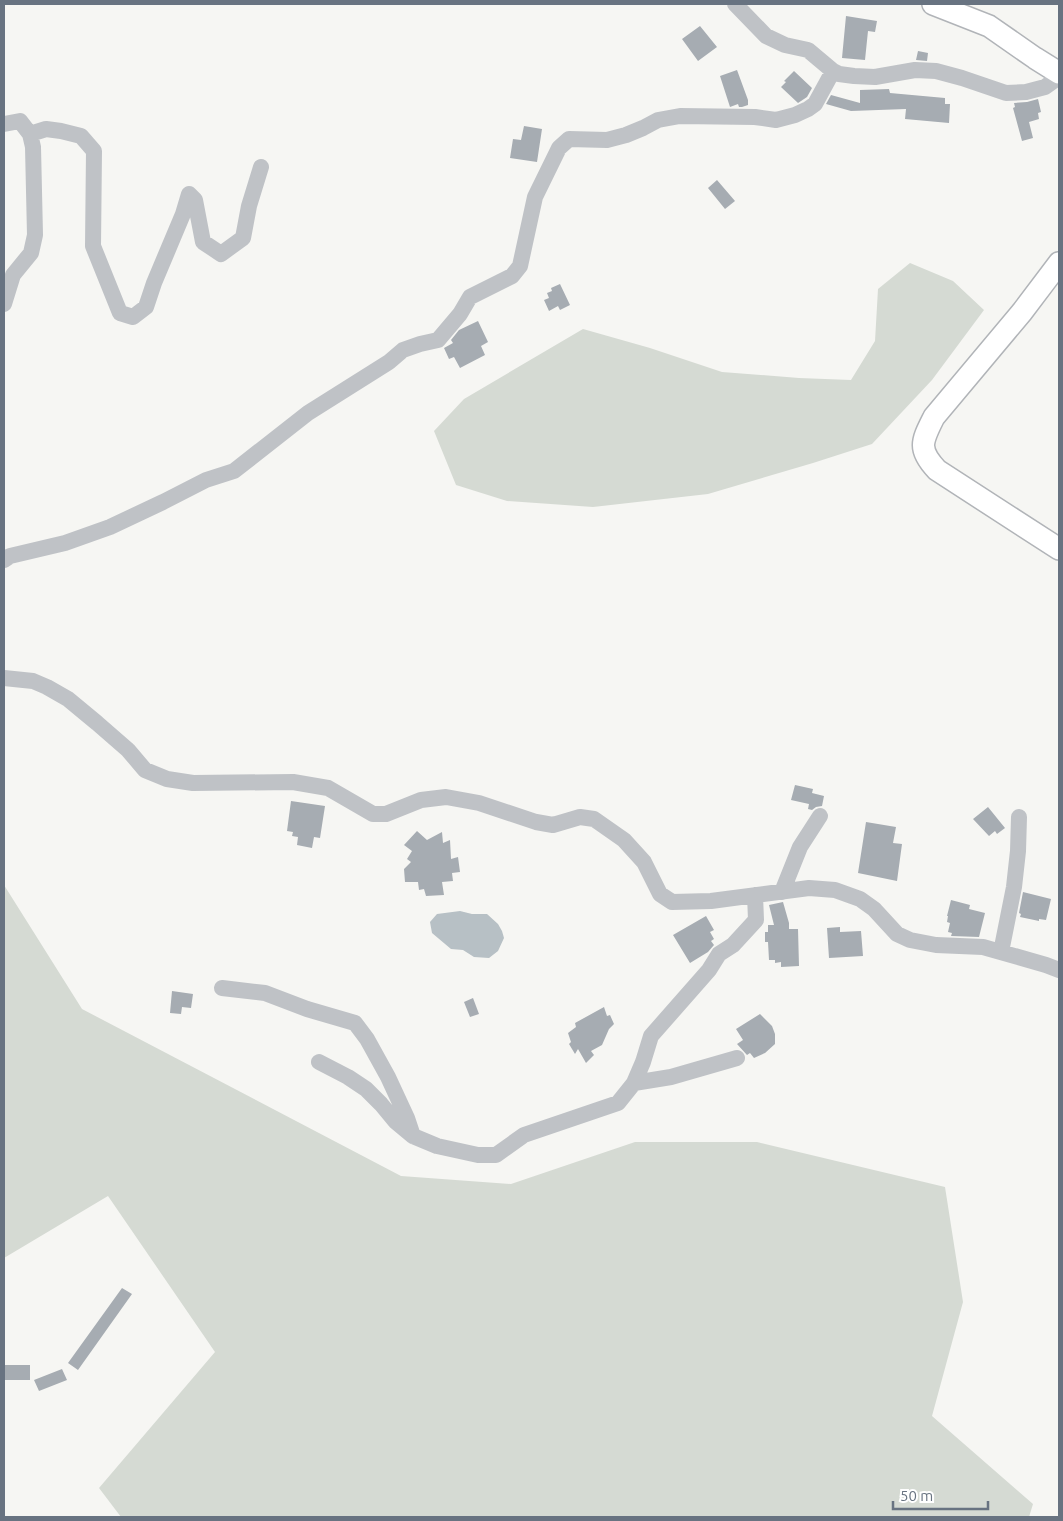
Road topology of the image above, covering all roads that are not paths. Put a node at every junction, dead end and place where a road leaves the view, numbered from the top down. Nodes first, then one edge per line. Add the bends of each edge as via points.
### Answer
1 (735, 4) edge
2 (948, 6) edge
3 (833, 71) junction
4 (1059, 75) edge
5 (4, 124) edge
6 (30, 134) junction
7 (261, 167) dead end
8 (1059, 263) edge
9 (4, 304) edge
10 (1059, 549) edge
11 (4, 560) edge
12 (4, 678) edge
13 (820, 816) dead end
14 (1019, 817) dead end
15 (782, 892) junction
16 (755, 895) junction
17 (1001, 952) junction
18 (1059, 970) edge
19 (222, 988) dead end
20 (737, 1058) dead end
21 (319, 1062) dead end
22 (634, 1083) junction
23 (413, 1136) junction

1 - 3 street via 766,36 785,45 808,50
2 - 4 main road via 990,26
3 - 4 street via 876,77 915,70 936,71 1006,93 1045,87
3 - 11 street via 814,104 795,115 776,120 680,116 658,120 607,140 569,139 559,148 535,197 520,266 512,276 470,297 438,340 404,350 308,413 234,471 206,480 110,527
5 - 6 street via 20,121
6 - 7 street via 46,129 81,136 94,151 92,246 120,313 133,317 146,307 189,194 196,200 203,242 221,254 243,238
6 - 9 street via 35,235 31,253 14,275
8 - 10 main road via 934,418 924,436 923,449 937,470
12 - 16 street via 33,681 68,699 128,750 145,770 167,779 193,783 293,782 328,788 373,814 386,814 421,800 446,797 479,803 553,825 580,816 594,819 624,840 644,862 660,894 672,902
13 - 15 street via 800,847
14 - 17 street via 1014,887
15 - 16 street
15 - 17 street via 809,888 835,890 874,908 897,934 910,940
16 - 22 street via 756,920 733,945 718,954 709,970 650,1036
17 - 18 street
19 - 23 street via 265,993 354,1023 388,1077
20 - 22 street via 671,1077
21 - 23 street via 366,1089
22 - 23 street via 618,1104 524,1135 496,1155 478,1155 437,1146

